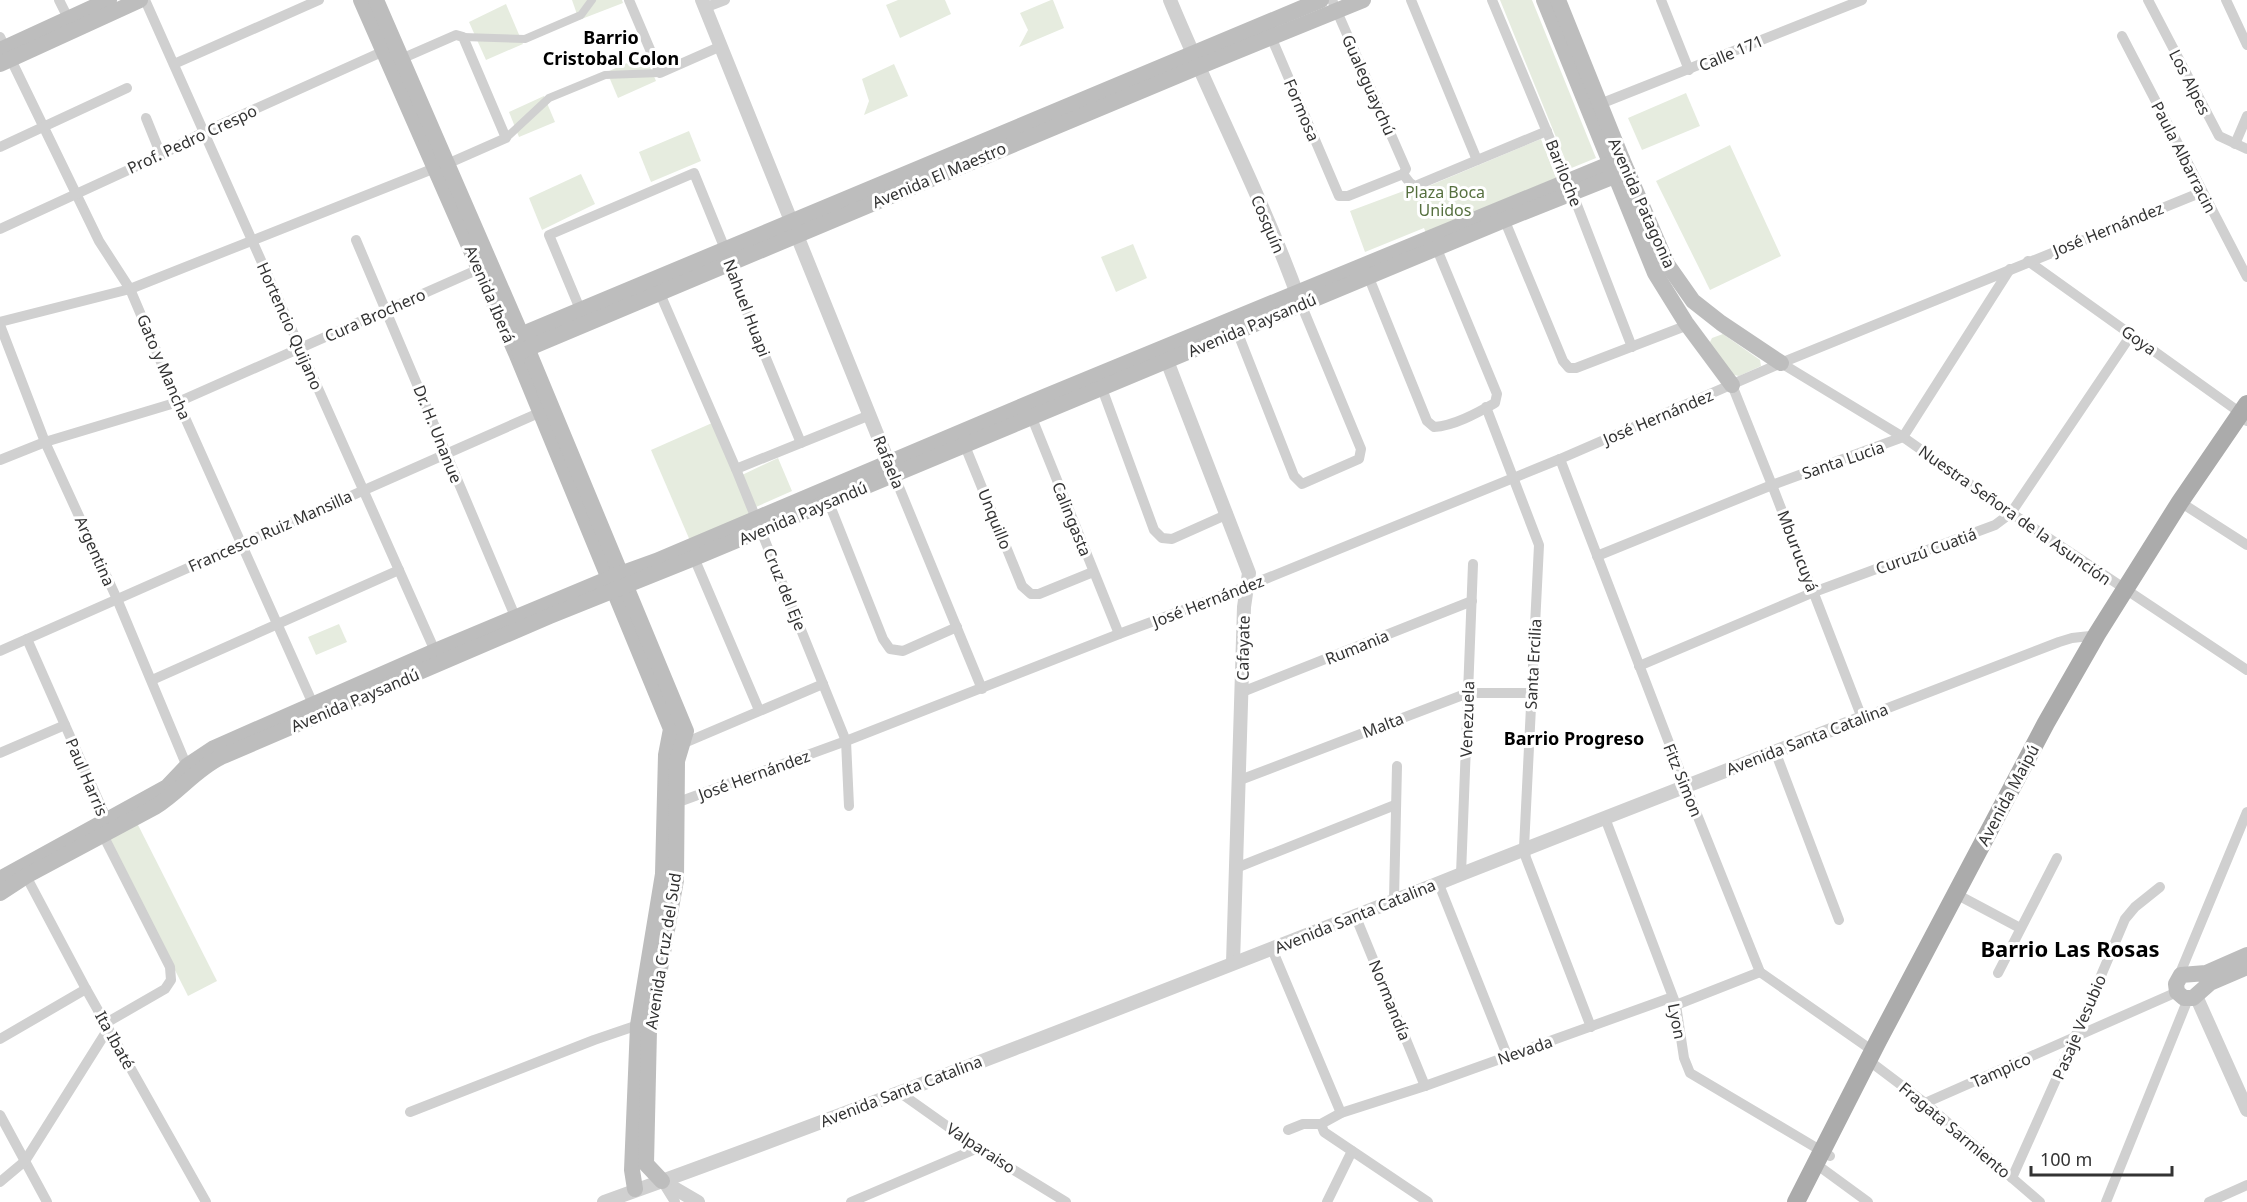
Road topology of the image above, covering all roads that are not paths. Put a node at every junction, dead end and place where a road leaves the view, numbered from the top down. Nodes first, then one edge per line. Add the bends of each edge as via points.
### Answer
1 (59, 0) edge
2 (109, 0) edge
3 (140, 0) edge
4 (145, 0) edge
5 (319, 0) edge
6 (361, 0) edge
7 (376, 0) edge
8 (592, 0) edge
9 (629, 0) edge
10 (724, 0) edge
11 (1170, 0) edge
12 (1321, 0) edge
13 (1363, 0) edge
14 (1411, 0) edge
15 (1492, 0) edge
16 (1544, 0) edge
17 (1558, 0) edge
18 (1661, 0) edge
19 (2148, 0) edge
20 (2226, 0) edge
21 (1856, 1) edge
22 (703, 4) edge
23 (1334, 5) edge
24 (68, 18) junction
25 (1268, 30) junction
26 (2122, 36) dead end
27 (463, 37) junction
28 (2247, 45) edge
29 (719, 46) junction
30 (3, 51) edge
31 (384, 51) junction
32 (401, 59) junction
33 (1195, 60) junction
34 (174, 64) junction
35 (1689, 70) junction
36 (660, 73) junction
37 (127, 88) dead end
38 (1600, 104) junction
39 (2247, 116) edge
40 (146, 118) dead end
41 (45, 127) junction
42 (1547, 131) junction
43 (204, 132) junction
44 (506, 138) junction
45 (2235, 144) junction
46 (0, 147) edge
47 (2247, 149) edge
48 (161, 155) junction
49 (1477, 160) junction
50 (441, 166) junction
51 (1618, 167) junction
52 (1404, 172) junction
53 (1570, 187) junction
54 (2202, 192) junction
55 (75, 194) junction
56 (1502, 214) junction
57 (795, 228) junction
58 (0, 229) edge
59 (356, 240) dead end
60 (252, 241) junction
61 (1434, 242) junction
62 (726, 256) junction
63 (2028, 261) junction
64 (2010, 268) junction
65 (479, 269) junction
66 (1366, 270) junction
67 (2247, 277) edge
68 (657, 286) junction
69 (130, 289) junction
70 (1299, 299) junction
71 (387, 309) junction
72 (580, 309) junction
73 (0, 323) edge
74 (1720, 323) junction
75 (1688, 325) junction
76 (1235, 326) junction
77 (2131, 335) junction
78 (1700, 341) junction
79 (519, 344) junction
80 (1632, 347) junction
81 (300, 348) junction
82 (1164, 355) junction
83 (1781, 363) junction
84 (1099, 381) junction
85 (1732, 385) junction
86 (178, 402) junction
87 (1490, 405) junction
88 (1029, 411) junction
89 (541, 412) junction
90 (870, 415) junction
91 (2246, 416) edge
92 (1903, 437) junction
93 (963, 439) junction
94 (45, 442) junction
95 (801, 443) junction
96 (446, 454) junction
97 (1560, 459) junction
98 (0, 460) edge
99 (736, 469) junction
100 (891, 469) junction
101 (1513, 478) junction
102 (1773, 484) junction
103 (364, 490) junction
104 (826, 496) junction
105 (2185, 505) junction
106 (2010, 513) junction
107 (1228, 514) junction
108 (759, 524) junction
109 (243, 544) junction
110 (2247, 545) edge
111 (692, 553) junction
112 (1597, 556) junction
113 (1473, 564) dead end
114 (399, 570) junction
115 (1093, 572) junction
116 (617, 581) junction
117 (1248, 586) junction
118 (1814, 592) junction
119 (2129, 592) junction
120 (117, 599) junction
121 (1472, 601) junction
122 (518, 623) junction
123 (277, 625) junction
124 (957, 627) junction
125 (1119, 634) junction
126 (2101, 636) junction
127 (27, 639) junction
128 (0, 651) edge
129 (435, 651) junction
130 (1639, 666) junction
131 (2247, 669) edge
132 (152, 680) junction
133 (823, 684) junction
134 (982, 689) junction
135 (1242, 692) junction
136 (1468, 693) junction
137 (1531, 693) junction
138 (313, 704) junction
139 (759, 710) junction
140 (1862, 718) junction
141 (65, 725) junction
142 (846, 741) junction
143 (682, 744) junction
144 (1775, 751) junction
145 (0, 753) edge
146 (1397, 766) dead end
147 (190, 772) junction
148 (1240, 780) junction
149 (1686, 787) junction
150 (671, 805) junction
151 (1395, 805) junction
152 (849, 806) dead end
153 (2247, 812) edge
154 (1605, 818) junction
155 (105, 827) junction
156 (1524, 848) junction
157 (2057, 858) dead end
158 (1236, 868) junction
159 (1461, 873) junction
160 (26, 876) junction
161 (1438, 882) junction
162 (2160, 887) dead end
163 (0, 888) edge
164 (1960, 897) junction
165 (1394, 899) junction
166 (1355, 915) junction
167 (1839, 920) dead end
168 (2020, 927) junction
169 (1272, 949) junction
170 (2247, 955) edge
171 (1233, 963) junction
172 (2247, 967) edge
173 (1760, 972) junction
174 (1998, 973) dead end
175 (2189, 988) junction
176 (86, 989) junction
177 (1676, 1005) junction
178 (638, 1025) junction
179 (107, 1026) junction
180 (1591, 1027) junction
181 (2075, 1037) junction
182 (0, 1039) edge
183 (1508, 1055) junction
184 (1873, 1059) junction
185 (1425, 1086) junction
186 (899, 1092) junction
187 (1925, 1103) junction
188 (2247, 1110) edge
189 (410, 1112) dead end
190 (1341, 1113) junction
191 (0, 1115) edge
192 (1321, 1124) junction
193 (1288, 1130) dead end
194 (978, 1148) junction
195 (1352, 1151) junction
196 (1823, 1160) junction
197 (25, 1161) junction
198 (2012, 1178) junction
199 (662, 1181) junction
200 (0, 1182) edge
201 (2247, 1185) edge
202 (635, 1189) junction
203 (47, 1202) edge
204 (206, 1202) edge
205 (604, 1202) edge
206 (675, 1202) edge
207 (698, 1202) edge
208 (851, 1202) edge
209 (1065, 1202) edge
210 (1327, 1202) edge
211 (1428, 1202) edge
212 (1796, 1202) edge
213 (1807, 1202) edge
214 (1868, 1202) edge
215 (2040, 1202) edge
216 (2106, 1202) edge
217 (2209, 1202) edge

1 - 24 street
2 - 24 main road
3 - 30 main road
4 - 34 street, Hortencio Quijano
5 - 34 street
6 - 31 main road, Avenida Iberá
7 - 32 main road, Avenida Iberá
8 - 27 street via 581,15 525,39
9 - 36 street
10 - 22 street
11 - 33 street, Cosquín
12 - 25 main road, Avenida El Maestro
13 - 23 main road, Avenida El Maestro
14 - 49 street
15 - 42 street, Bariloche
16 - 51 main road, Avenida Patagonia
17 - 38 main road, Avenida Patagonia
18 - 35 street
19 - 45 street, Los Alpes via 2214,128 2219,136
20 - 28 street
21 - 35 street, Calle 171
22 - 29 street, Rafaela
23 - 25 main road, Avenida El Maestro
23 - 52 street, Gualeguaychú
24 - 30 main road
25 - 33 main road, Avenida El Maestro
25 - 52 street, Formosa via 1339,196 1348,196
26 - 54 street, Paula Albarracin
27 - 32 street via 456,35
27 - 44 street
29 - 36 street
29 - 57 street, Rafaela
30 - 41 street, Gato y Mancha
31 - 43 street, Prof. Pedro Crespo
31 - 50 main road, Avenida Iberá
32 - 50 main road, Avenida Iberá
33 - 57 main road, Avenida El Maestro
33 - 70 street, Cosquín
34 - 43 street, Hortencio Quijano
35 - 38 street, Calle 171
36 - 44 street via 605,75 549,98
37 - 41 street
38 - 51 main road, Avenida Patagonia
39 - 45 street
40 - 48 street
41 - 46 street
41 - 55 street, Gato y Mancha
42 - 49 street
42 - 53 street, Bariloche
43 - 48 street, Prof. Pedro Crespo
43 - 60 street, Hortencio Quijano
44 - 50 street
45 - 47 street, Los Alpes
48 - 55 street, Prof. Pedro Crespo
49 - 52 street via 1415,186
50 - 60 street
50 - 65 main road, Avenida Iberá
50 - 79 main road, Avenida Iberá
51 - 53 main road, Avenida Paysandú
51 - 74 main road, Avenida Patagonia via 1672,271 1693,301
51 - 75 main road, Avenida Patagonia via 1654,273
53 - 56 main road, Avenida Paysandú
53 - 80 street, Bariloche
54 - 63 street, José Hernández
54 - 67 street, Paula Albarracin
55 - 58 street, Prof. Pedro Crespo
55 - 69 street, Gato y Mancha
56 - 61 main road, Avenida Paysandú
56 - 80 street via 1569,368
57 - 62 main road, Avenida El Maestro
57 - 90 street, Rafaela
59 - 71 street, Dr. H. Unanue
60 - 69 street
60 - 81 street, Hortencio Quijano
61 - 66 main road, Avenida Paysandú
61 - 87 street via 1497,394
62 - 68 main road, Avenida El Maestro
62 - 72 street, Nahuel Huapi via 694,173 549,235
62 - 95 street, Nahuel Huapi
63 - 64 street, José Hernández
63 - 77 street, Goya
64 - 83 street, José Hernández
64 - 92 street, Santa Lucia
65 - 71 street, Cura Brochero
65 - 79 main road, Avenida Iberá
66 - 70 main road, Avenida Paysandú
66 - 87 street via 1427,421 1434,427 1443,426
68 - 72 main road, Avenida El Maestro
68 - 79 main road, Avenida El Maestro
68 - 99 street, Cruz del Eje
69 - 73 street
69 - 86 street, Gato y Mancha
70 - 76 main road, Avenida Paysandú
70 - 76 street, Cosquín via 1361,449 1359,459 1302,484 1294,476
71 - 81 street, Cura Brochero
71 - 96 street, Dr. H. Unanue
72 - 79 main road, Avenida El Maestro
73 - 94 street, Argentina
74 - 78 main road
74 - 83 main road, Avenida Patagonia
75 - 78 main road, Avenida Patagonia
75 - 80 street
76 - 82 main road, Avenida Paysandú
77 - 91 street, Goya
77 - 106 street, Curuzú Cuatiá
78 - 85 main road, Avenida Patagonia
79 - 89 main road, Avenida Iberá
79 - 116 main road, Avenida Iberá
81 - 86 street, Cura Brochero
81 - 103 street, Hortencio Quijano
82 - 84 main road, Avenida Paysandú
82 - 107 street, Cafayate
83 - 85 street, José Hernández
83 - 92 street, Nuestra Señora de la Asunción
84 - 88 main road, Avenida Paysandú
84 - 107 street via 1154,530 1162,538 1172,539
85 - 97 street, José Hernández
85 - 102 street, Mburucuyá
86 - 94 street, Cura Brochero
86 - 109 street, Gato y Mancha
87 - 101 street, Santa Ercilia
88 - 93 main road, Avenida Paysandú
88 - 115 street, Calingasta
89 - 96 street, Francesco Ruiz Mansilla
89 - 116 main road, Avenida Iberá
90 - 95 street
90 - 100 street, Rafaela
91 - 105 main road, Avenida Maipú
92 - 102 street, Santa Lucia
92 - 106 street, Nuestra Señora de la Asunción
93 - 100 main road, Avenida Paysandú
93 - 115 street, Unquillo via 1022,586 1031,594 1039,594
94 - 98 street, Cura Brochero
94 - 120 street, Argentina
95 - 99 street
96 - 103 street, Francesco Ruiz Mansilla
96 - 122 street, Dr. H. Unanue
97 - 101 street, José Hernández
97 - 112 street, Fitz Simon
99 - 108 street, Cruz del Eje
100 - 104 main road, Avenida Paysandú
100 - 124 street, Rafaela
101 - 117 street, José Hernández
101 - 137 street, Santa Ercilia via 1539,545
102 - 112 street, Santa Lucia
102 - 118 street, Mburucuyá
103 - 109 street, Francesco Ruiz Mansilla
103 - 114 street, Hortencio Quijano
104 - 108 main road, Avenida Paysandú
104 - 124 street via 890,649 903,651
105 - 110 street
105 - 119 main road, Avenida Maipú
106 - 118 street, Curuzú Cuatiá via 1995,525
106 - 119 street, Nuestra Señora de la Asunción
107 - 117 street, Cafayate via 1249,573
108 - 111 main road, Avenida Paysandú
108 - 133 street, Cruz del Eje
109 - 120 street, Francesco Ruiz Mansilla
109 - 123 street, Gato y Mancha
111 - 116 main road, Avenida Paysandú
111 - 139 street
112 - 130 street, Fitz Simon
113 - 121 street, Venezuela
114 - 123 street
114 - 129 street, Hortencio Quijano
115 - 125 street, Calingasta
116 - 122 main road, Avenida Paysandú
116 - 143 main road, Avenida Cruz del Sud via 686,731
116 - 150 main road, Avenida Cruz del Sud via 671,729 666,755
117 - 125 street, José Hernández
117 - 135 street, Cafayate
118 - 130 street, Curuzú Cuatiá
118 - 140 street, Mburucuyá
119 - 126 main road, Avenida Maipú
119 - 131 street, Nuestra Señora de la Asunción
120 - 127 street, Francesco Ruiz Mansilla
120 - 132 street, Argentina
121 - 135 street, Rumania
121 - 136 street, Venezuela
122 - 129 main road, Avenida Paysandú
122 - 147 main road, Avenida Paysandú
123 - 132 street
123 - 138 street, Gato y Mancha
124 - 134 street, Rafaela
125 - 134 street, José Hernández
126 - 140 street, Avenida Santa Catalina via 2059,642
126 - 164 main road, Avenida Maipú via 2046,723
127 - 128 street, Francesco Ruiz Mansilla
127 - 141 street, Paul Harris
129 - 138 main road, Avenida Paysandú
130 - 149 street, Fitz Simon
132 - 147 street, Argentina
133 - 139 street
133 - 142 street, Cruz del Eje
134 - 142 street, José Hernández
135 - 148 street, Cafayate
136 - 137 street, Malta
136 - 148 street, Malta
136 - 159 street, Venezuela
137 - 156 street, Santa Ercilia
138 - 147 main road, Avenida Paysandú via 214,747
139 - 143 street
140 - 144 street, Avenida Santa Catalina
141 - 145 street
141 - 155 street, Paul Harris
142 - 150 street, José Hernández
142 - 152 street, Cruz del Eje
143 - 150 main road, Avenida Cruz del Sud
144 - 149 street, Avenida Santa Catalina
144 - 167 street
146 - 151 street
147 - 155 main road, Avenida Paysandú via 168,799
148 - 158 street, Cafayate
149 - 154 street, Avenida Santa Catalina
149 - 173 street, Fitz Simon
150 - 178 main road, Avenida Cruz del Sud
150 - 199 main road, Avenida Cruz del Sud via 676,880 649,1030 646,1164
151 - 158 street
151 - 165 street
153 - 175 street
154 - 156 street, Avenida Santa Catalina
154 - 177 street, Lyon
155 - 160 main road, Avenida Paysandú
155 - 163 main road, Avenida Paysandú
155 - 179 street, Paul Harris via 170,967 171,980
156 - 159 street, Avenida Santa Catalina
156 - 180 street, Santa Ercilia
157 - 168 street
158 - 171 street, Cafayate
159 - 161 street, Avenida Santa Catalina
160 - 163 main road, Avenida Paysandú
160 - 176 street, Ita Ibaté
161 - 165 street, Avenida Santa Catalina
161 - 183 street
162 - 181 street, Pasaje Vesubio via 2125,919
164 - 168 street
164 - 184 main road, Avenida Maipú
165 - 166 street, Avenida Santa Catalina
166 - 169 street, Avenida Santa Catalina
166 - 185 street, Normandía
168 - 174 street
169 - 171 street, Avenida Santa Catalina
169 - 190 street
170 - 175 main road via 2206,973
171 - 186 street, Avenida Santa Catalina
172 - 175 main road
173 - 177 street, Nevada
173 - 184 street
175 - 181 street, Tampico
175 - 188 street
175 - 216 street
176 - 179 street, Ita Ibaté
176 - 182 street
177 - 180 street, Nevada via 1667,999
177 - 196 street, Lyon via 1690,1073
178 - 189 street
178 - 202 main road, Avenida Cruz del Sud via 632,1170
179 - 197 street
179 - 204 street, Ita Ibaté
180 - 183 street, Nevada
181 - 187 street, Tampico
181 - 198 street, Pasaje Vesubio
183 - 185 street, Nevada
184 - 187 street, Fragata Sarmiento
184 - 196 main road, Avenida Maipú
185 - 190 street, Nevada
186 - 194 street, Valparaiso
186 - 199 street, Avenida Santa Catalina
187 - 198 street, Fragata Sarmiento
190 - 192 street, Nevada
191 - 197 street
192 - 193 street, Nevada via 1303,1124
192 - 195 street via 1324,1132
194 - 208 street
194 - 209 street, Valparaiso
195 - 210 street
195 - 211 street
196 - 212 main road, Avenida Maipú
196 - 213 main road, Avenida Maipú
196 - 214 street, Lyon
197 - 200 street
197 - 203 street
198 - 215 street, Fragata Sarmiento
199 - 202 street, Avenida Santa Catalina
199 - 206 street
199 - 207 street
201 - 217 street
202 - 205 street, Avenida Santa Catalina

